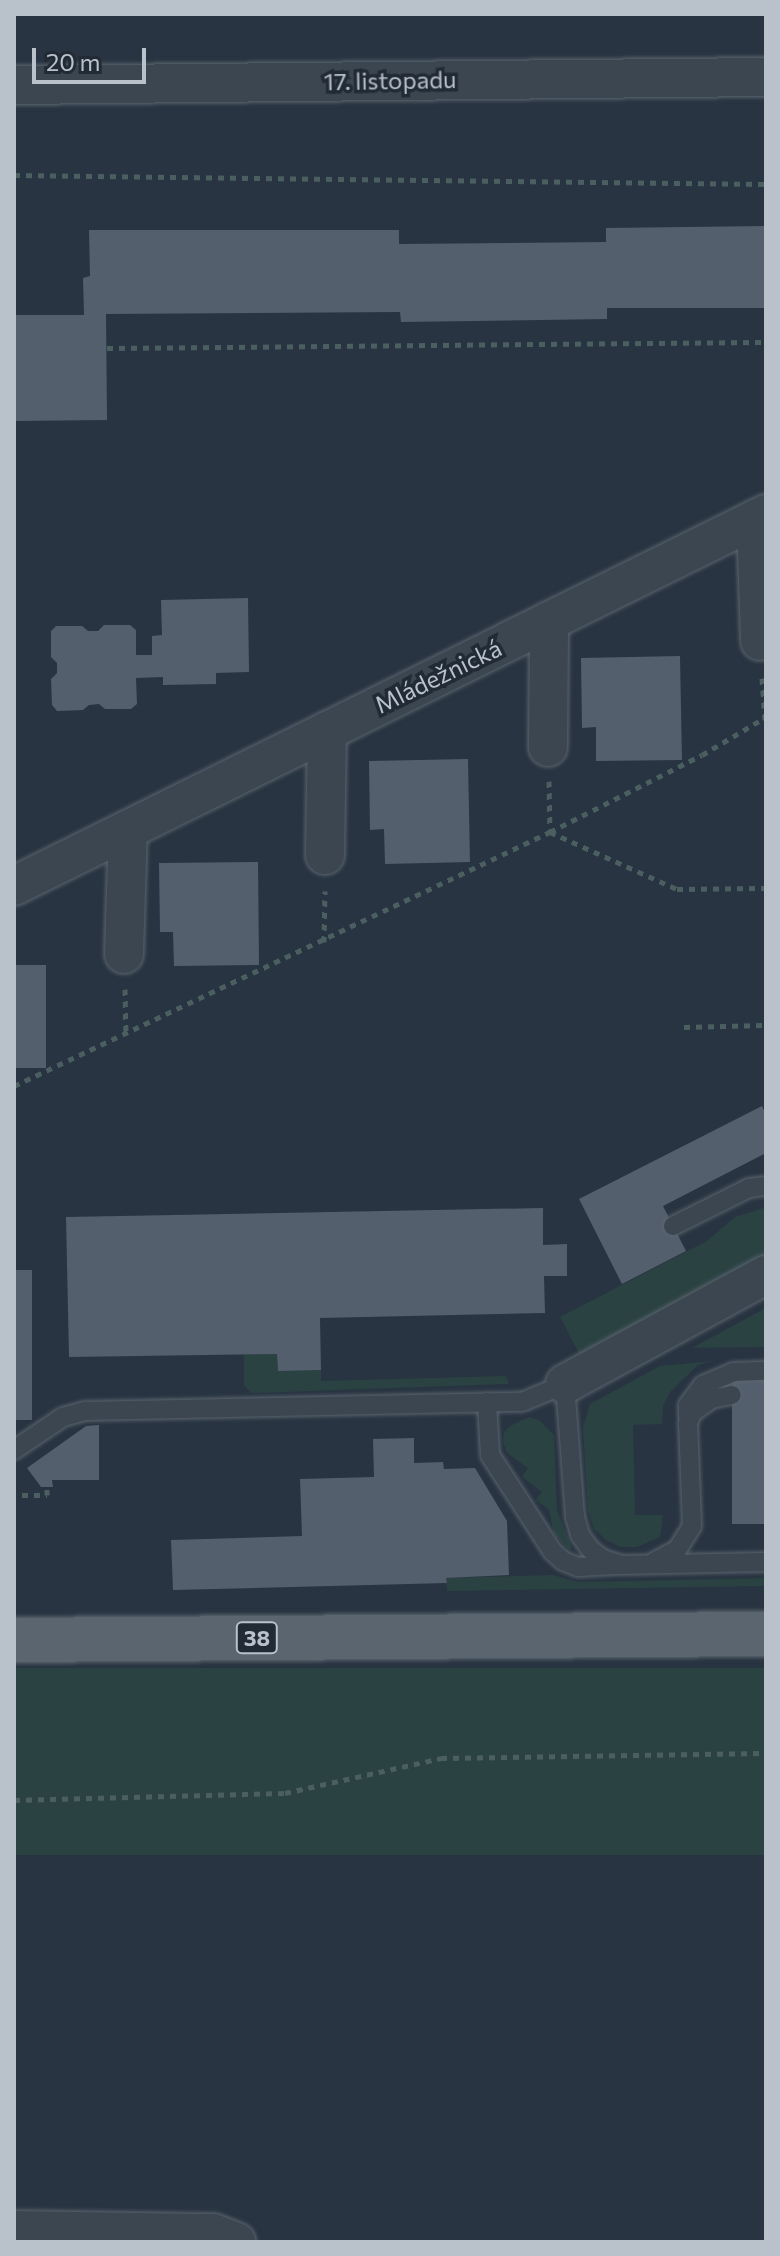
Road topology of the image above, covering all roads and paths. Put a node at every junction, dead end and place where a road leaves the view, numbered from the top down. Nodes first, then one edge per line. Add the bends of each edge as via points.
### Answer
1 (766, 77) edge
2 (14, 85) edge
3 (14, 175) edge
4 (766, 184) edge
5 (766, 342) edge
6 (107, 348) dead end
7 (761, 516) edge
8 (549, 621) junction
9 (760, 641) dead end
10 (766, 717) edge
11 (327, 731) junction
12 (548, 747) joint
13 (128, 830) junction
14 (550, 832) junction
15 (325, 855) joint
16 (14, 886) edge
17 (766, 888) edge
18 (324, 942) junction
19 (124, 954) dead end
20 (766, 1025) edge
21 (684, 1027) dead end
22 (14, 1086) edge
23 (766, 1186) edge
24 (673, 1226) dead end
25 (766, 1275) edge
26 (766, 1371) edge
27 (565, 1384) junction
28 (732, 1395) dead end
29 (487, 1402) junction
30 (688, 1423) junction
31 (14, 1450) edge
32 (47, 1487) dead end
33 (22, 1495) dead end
34 (766, 1562) edge
35 (647, 1564) junction
36 (621, 1565) junction
37 (766, 1634) edge
38 (14, 1640) edge
39 (766, 1753) edge
40 (14, 1800) edge
41 (14, 2230) edge
42 (236, 2242) edge

1 - 2 street, 17. listopadu
3 - 4 path
5 - 6 path
7 - 8 street, Mládežnická
7 - 9 street, Mládežnická
8 - 11 street, Mládežnická
8 - 12 street
10 - 14 path
11 - 13 street, Mládežnická
11 - 15 street
12 - 14 path
13 - 16 street, Mládežnická
13 - 19 street
14 - 17 path via 677,889
14 - 18 path
15 - 18 path
18 - 22 path
20 - 21 path
23 - 24 lane via 749,1188
25 - 27 street
26 - 30 lane via 733,1372 703,1385 688,1405
27 - 29 lane via 522,1402
27 - 36 lane via 580,1535 603,1559
28 - 30 lane via 711,1399 692,1413
29 - 31 lane via 86,1411 63,1417
29 - 36 lane via 490,1455 552,1551 578,1567
30 - 35 lane via 692,1526 677,1550
32 - 33 path via 47,1495
34 - 35 lane
35 - 36 lane
37 - 38 main road, 38
39 - 40 path via 441,1758 285,1793
41 - 42 street via 213,2233

